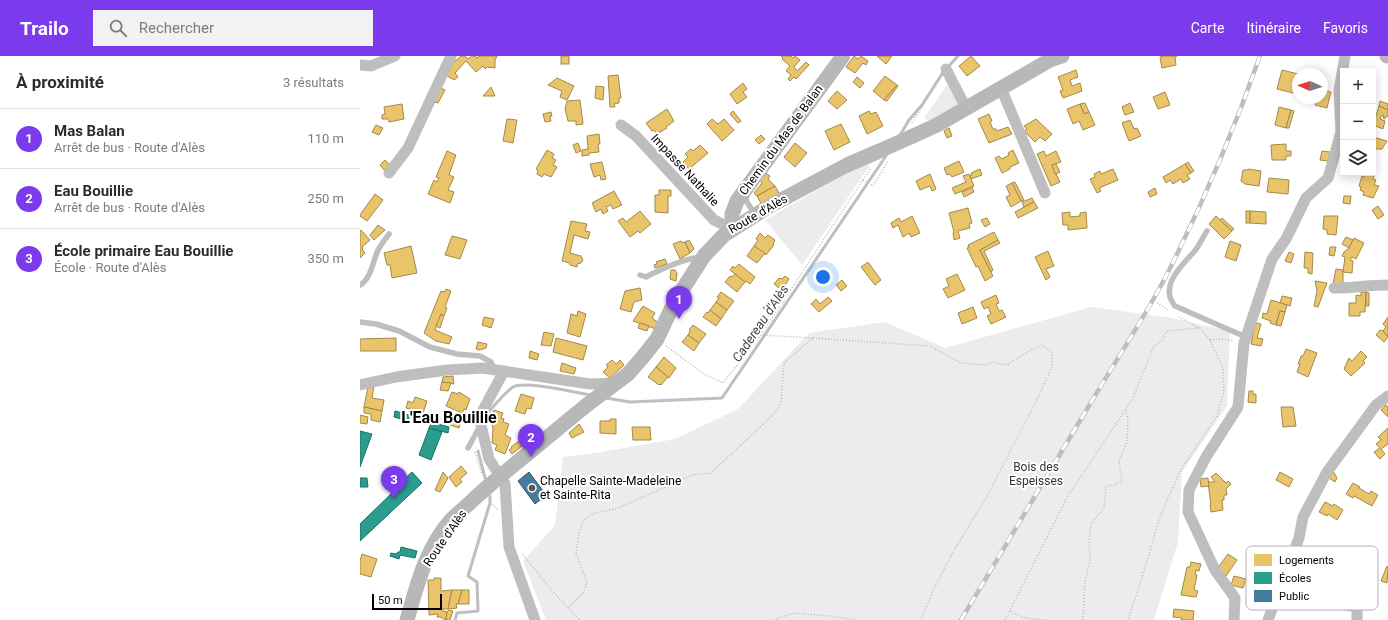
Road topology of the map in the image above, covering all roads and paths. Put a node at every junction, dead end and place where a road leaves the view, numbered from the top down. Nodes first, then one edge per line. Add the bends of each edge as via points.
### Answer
1 (395, 56) edge
2 (451, 56) edge
3 (842, 56) edge
4 (958, 56) edge
5 (1062, 56) edge
6 (1345, 56) edge
7 (360, 65) edge
8 (946, 69) junction
9 (1001, 88) junction
10 (966, 108) junction
11 (621, 126) dead end
12 (911, 132) junction
13 (882, 153) junction
14 (389, 173) dead end
15 (863, 180) junction
16 (744, 190) junction
17 (1045, 194) dead end
18 (762, 211) junction
19 (732, 228) junction
20 (1207, 231) dead end
21 (389, 234) dead end
22 (704, 256) junction
23 (640, 275) dead end
24 (360, 285) edge
25 (1388, 285) edge
26 (1334, 288) dead end
27 (360, 322) edge
28 (761, 335) junction
29 (813, 338) junction
30 (657, 339) junction
31 (1210, 340) junction
32 (1246, 340) junction
33 (499, 370) junction
34 (360, 385) edge
35 (610, 387) junction
36 (1388, 396) edge
37 (1126, 408) junction
38 (481, 425) junction
39 (468, 448) dead end
40 (496, 480) junction
41 (1296, 546) edge
42 (520, 551) dead end
43 (568, 608) junction
44 (1272, 610) edge
45 (1010, 611) junction
46 (407, 620) edge
47 (535, 620) edge
48 (580, 620) edge
49 (773, 620) edge
50 (856, 620) edge
51 (921, 620) edge
52 (1005, 620) edge
53 (1047, 620) edge
54 (1082, 620) edge
55 (1128, 620) edge
56 (1234, 620) edge
57 (1268, 620) edge

1 - 7 street via 371,66
2 - 14 street via 408,148
3 - 16 main road, Chemin du Mas de Balan
4 - 8 path
5 - 9 main road, Route d'Alès via 1050,60
6 - 32 street via 1339,91 1341,132 1328,178 1306,198 1286,238 1272,259
8 - 10 street
8 - 12 path via 922,106
9 - 10 main road, Route d'Alès
9 - 17 street
10 - 12 main road, Route d'Alès via 937,125
11 - 19 street, Impasse Nathalie via 636,136 714,220
12 - 13 main road, Route d'Alès, bridge
13 - 15 path
13 - 15 path via 873,186
13 - 18 main road, Route d'Alès via 847,165
15 - 28 path
16 - 18 lane via 752,210
16 - 19 main road, Chemin du Mas de Balan via 732,214
18 - 19 main road, Route d'Alès
19 - 22 main road, Route d'Alès
20 - 32 lane via 1176,274 1168,293 1170,300 1176,306
21 - 24 lane via 378,251 364,283
22 - 23 lane via 665,267 646,277
22 - 30 main road, Route d'Alès via 675,301
25 - 26 street
27 - 33 lane via 399,331 430,347 480,356
28 - 29 path
28 - 30 path via 723,383 704,374
29 - 43 path via 784,363 781,402 777,411 711,473 692,474 616,509 594,513 583,520 576,553 587,582 583,593
29 - 51 path via 930,346 961,363 987,365 992,362 1007,365 1043,345 1052,353 1052,367 1040,394 989,493 935,586
30 - 35 main road, Route d'Alès via 628,374
31 - 32 path
31 - 37 path via 1200,328 1167,331 1162,341 1154,346 1133,398
31 - 55 path via 1223,368 1224,392 1217,416 1181,469 1160,516
32 - 56 street via 1238,407 1206,456 1189,490 1188,512 1215,570 1235,598
33 - 34 street via 447,370
33 - 35 street
33 - 38 street via 483,410
35 - 40 main road, Route d'Alès
36 - 41 street via 1376,405 1327,472 1303,517
37 - 45 path via 1068,496
37 - 54 path via 1127,442 1119,461 1122,482 1106,487 1104,508 1091,524 1090,560 1085,581
38 - 39 lane
38 - 40 street
40 - 46 main road, Route d'Alès, bridge via 473,500 420,573
40 - 47 street via 505,484 509,547
42 - 43 path
43 - 48 path
44 - 57 street
45 - 52 path
45 - 53 path via 1031,620
49 - 50 path via 794,613

